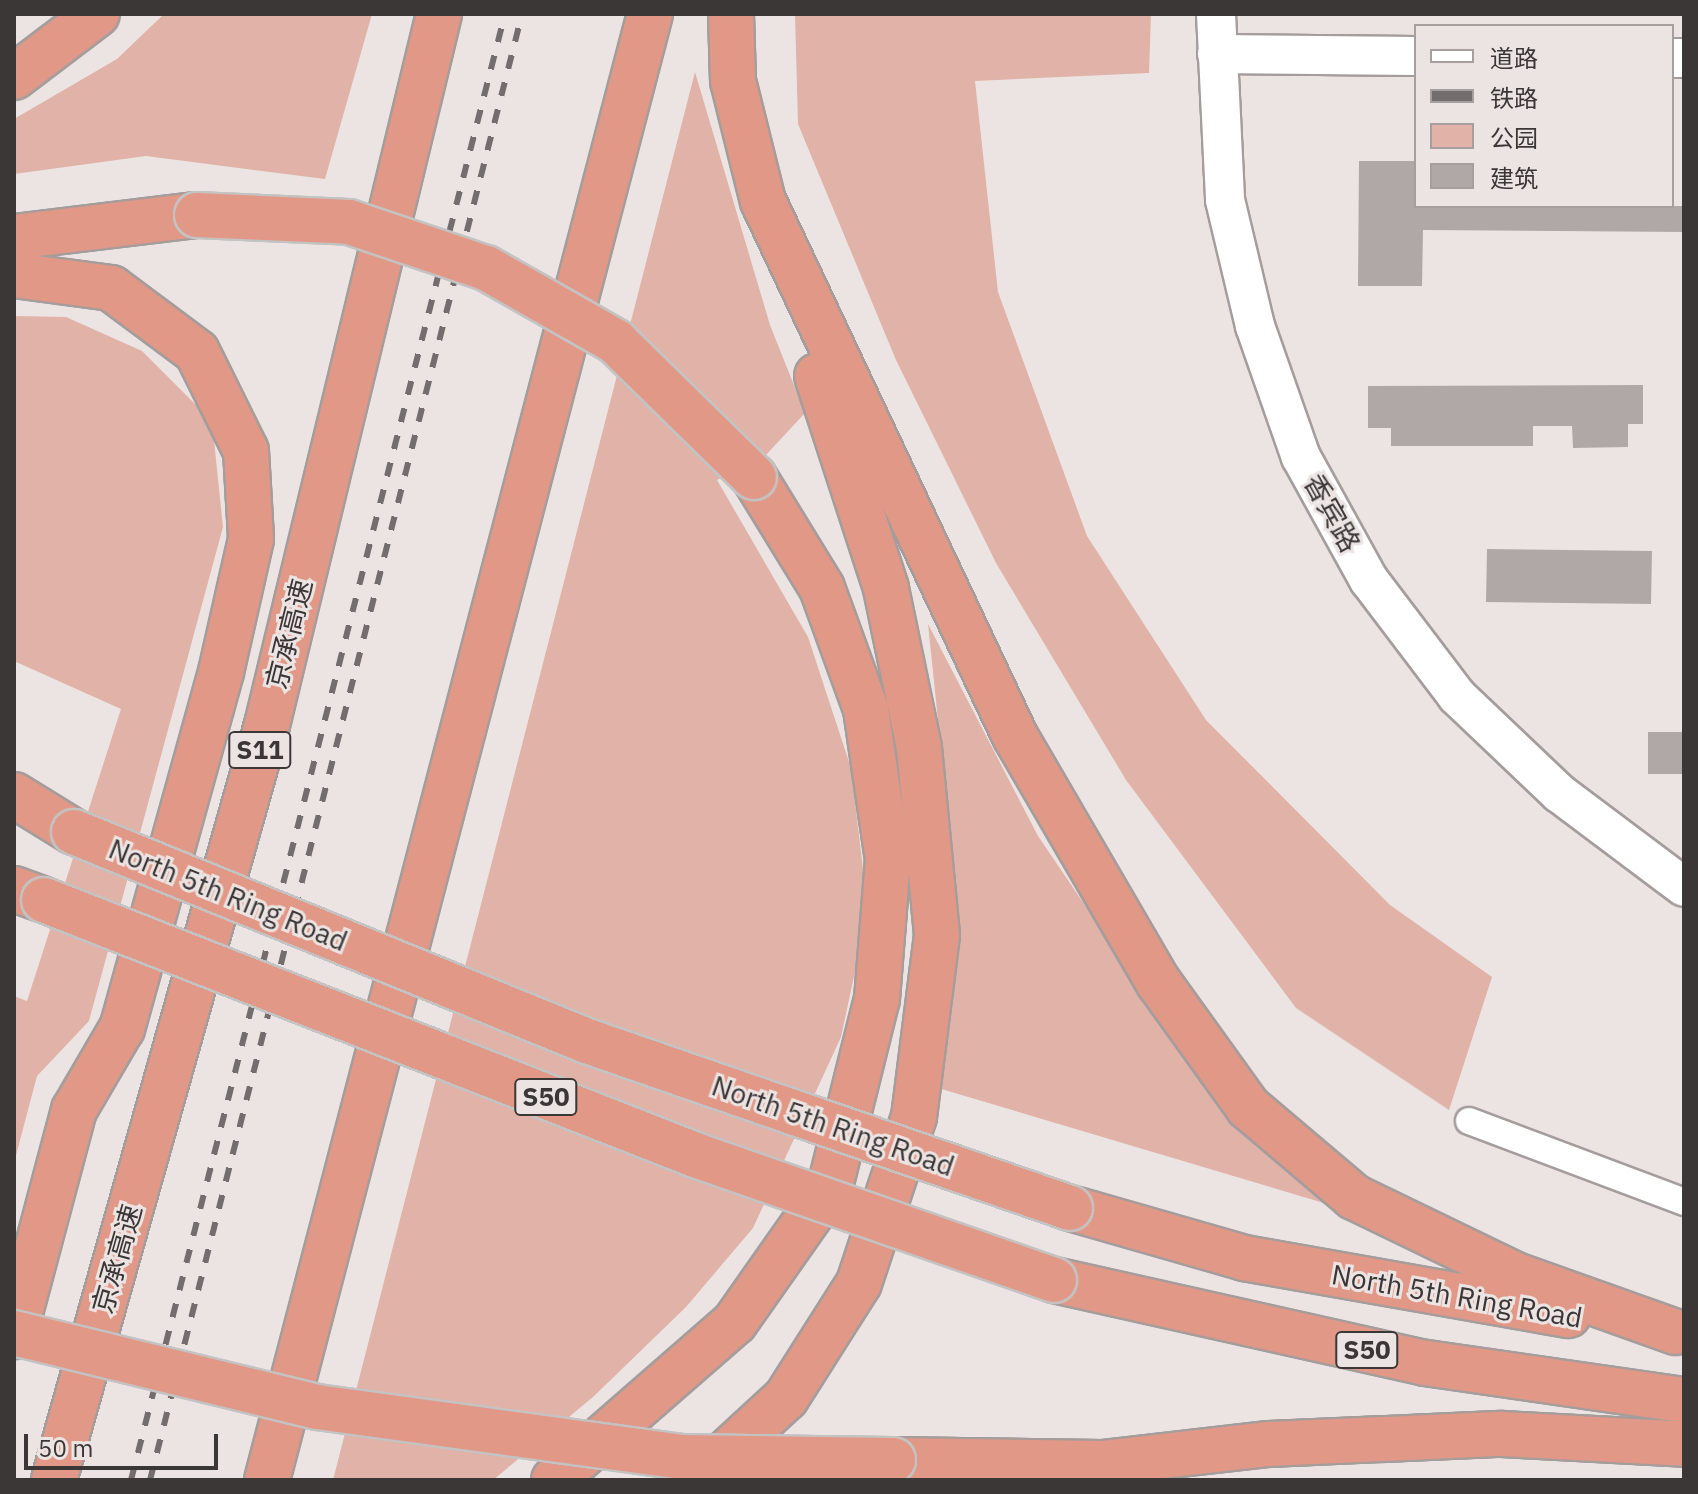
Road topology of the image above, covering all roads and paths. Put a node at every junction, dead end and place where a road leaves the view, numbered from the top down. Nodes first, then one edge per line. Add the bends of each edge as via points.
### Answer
1 (97, 14) edge
2 (439, 14) edge
3 (650, 14) edge
4 (731, 14) edge
5 (1216, 14) edge
6 (1217, 54) junction
7 (1414, 56) edge
8 (14, 77) edge
9 (763, 201) junction
10 (14, 237) edge
11 (14, 275) edge
12 (14, 795) edge
13 (14, 810) edge
14 (74, 832) junction
15 (1684, 887) edge
16 (29, 894) edge
17 (1469, 1121) dead end
18 (1684, 1202) edge
19 (1680, 1332) edge
20 (14, 1334) edge
21 (1684, 1400) edge
22 (1269, 1444) junction
23 (1684, 1444) edge
24 (54, 1480) edge
25 (267, 1480) edge
26 (554, 1480) edge
27 (697, 1480) edge
28 (1142, 1480) edge

1 - 8 highway
2 - 24 highway, 京承高速 / S11 via 267,725
3 - 25 highway
4 - 9 highway via 733,81
5 - 6 street, 香宾路
6 - 7 street
6 - 15 street, 香宾路 via 1225,200 1255,326 1301,457 1369,580 1457,696 1559,793
9 - 19 highway via 1015,736 1159,983 1248,1107 1354,1197 1513,1274
9 - 27 highway via 886,588 919,748 937,935 914,1117 859,1283 786,1398
10 - 26 highway, bridge via 197,215 349,222 486,268 616,342 754,477 822,588 866,709 888,860 877,999 830,1187 735,1322
11 - 20 highway via 111,288 197,352 246,451 251,539 221,672 122,1028 74,1110
12 - 14 highway
13 - 14 highway, North 5th Ring Road / S50
14 - 19 highway, North 5th Ring Road / S50, bridge via 587,1041 1070,1208 1244,1258
16 - 21 highway, S50, bridge via 698,1156 1054,1280 1426,1363
17 - 18 street
20 - 22 highway, bridge via 317,1407 681,1457 1102,1463
22 - 23 highway via 1502,1434
22 - 28 highway

